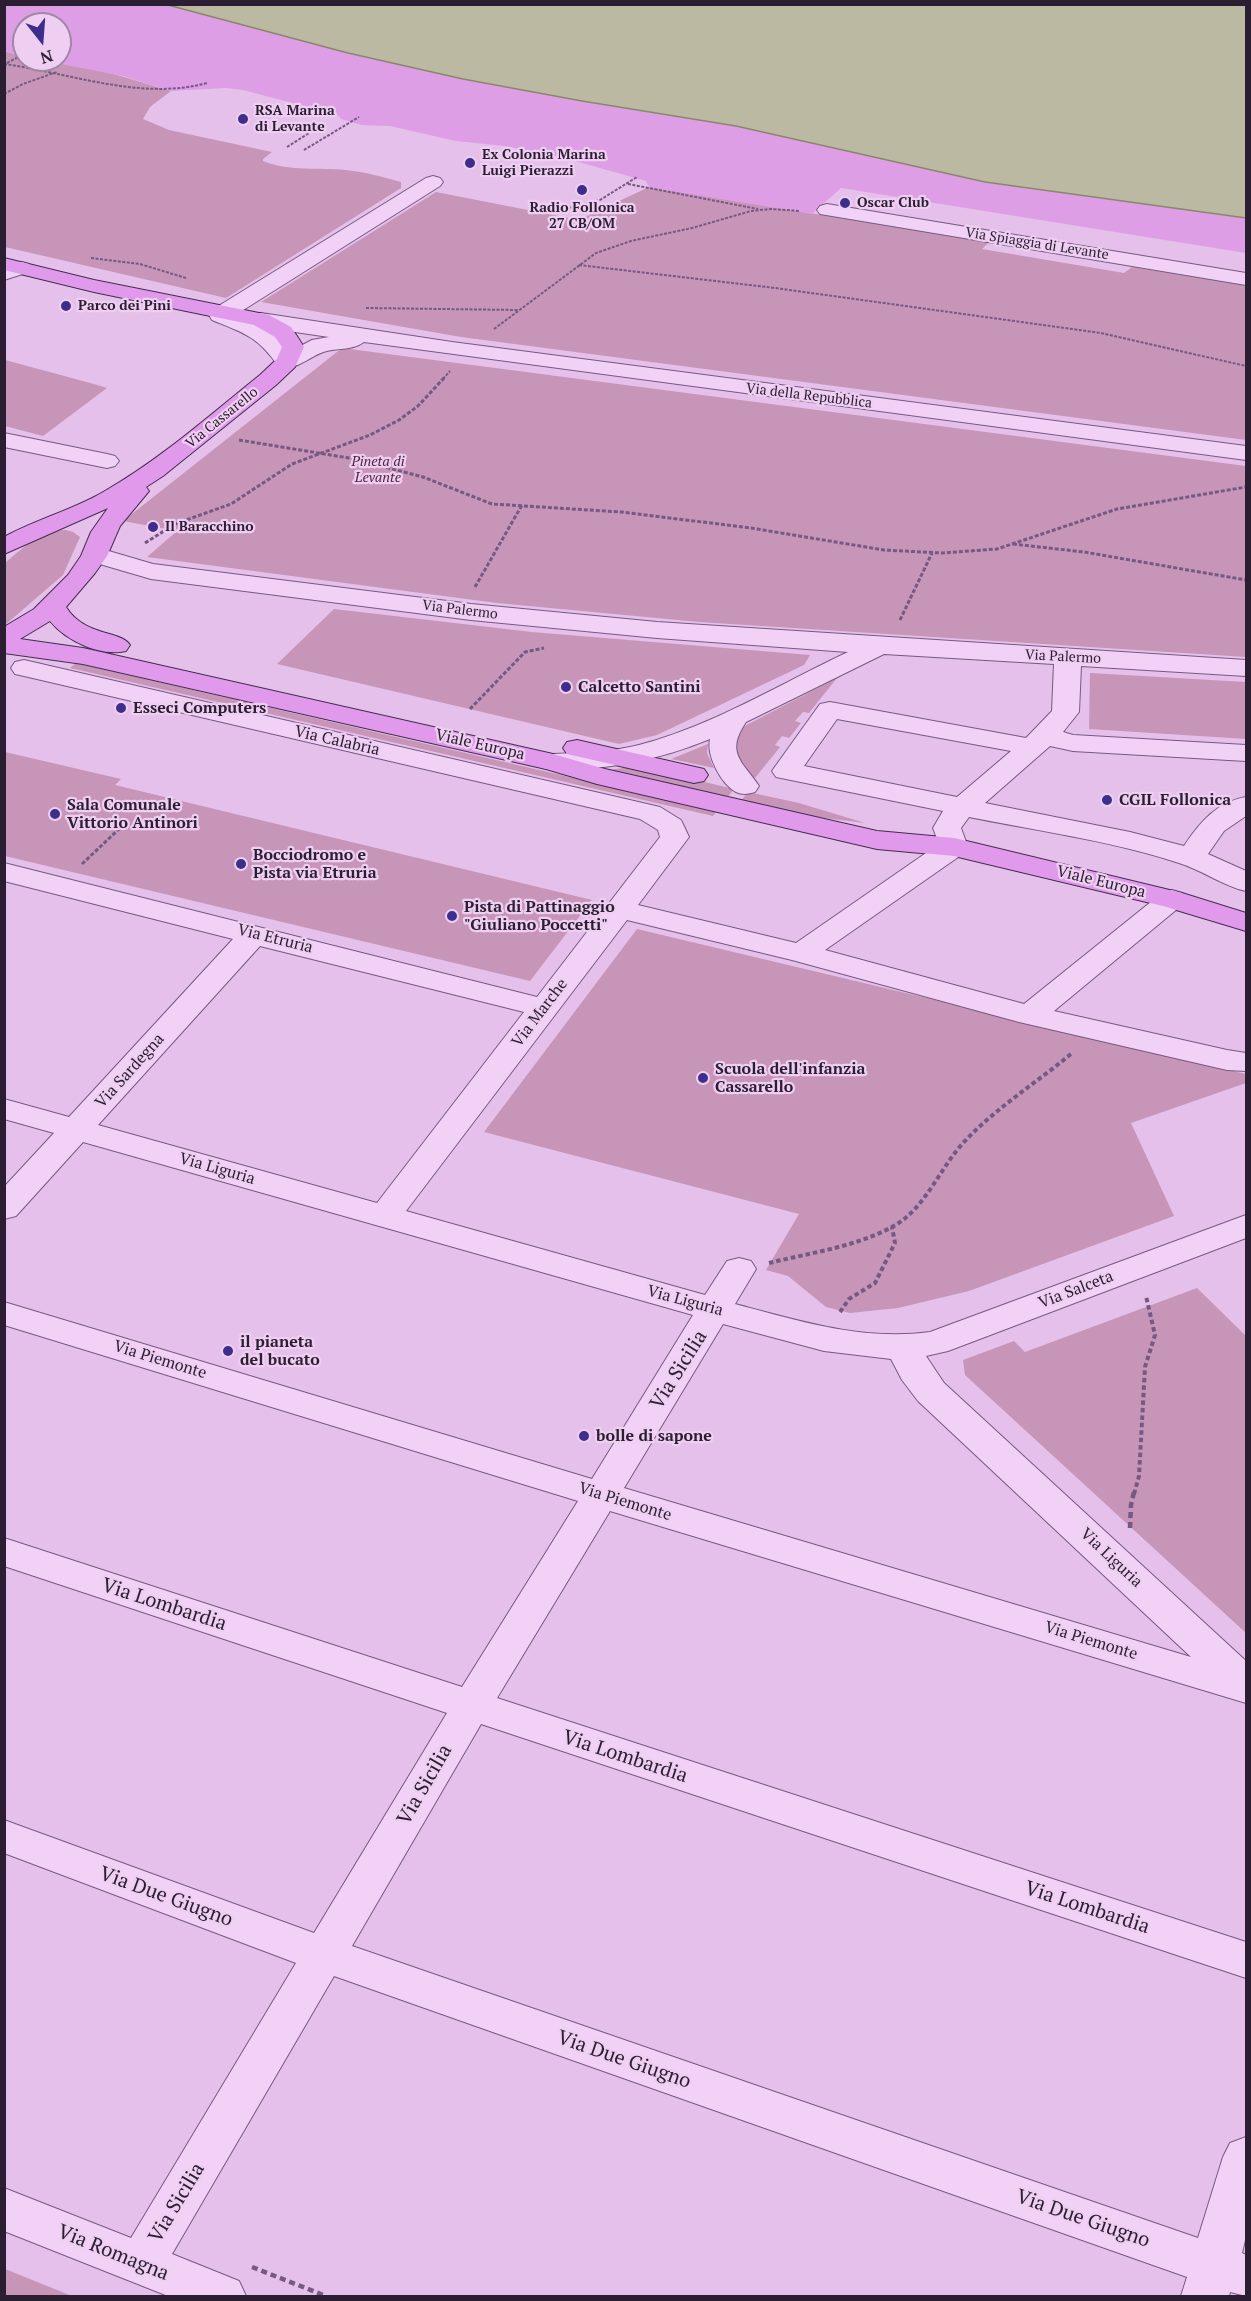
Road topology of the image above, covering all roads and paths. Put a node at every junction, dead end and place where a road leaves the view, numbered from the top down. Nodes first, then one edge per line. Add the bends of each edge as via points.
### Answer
1 (57, 72) joint
2 (207, 83) dead end
3 (4, 94) edge
4 (359, 117) dead end
5 (305, 133) dead end
6 (287, 147) dead end
7 (304, 150) dead end
8 (638, 177) dead end
9 (433, 182) dead end
10 (628, 184) junction
11 (569, 208) dead end
12 (762, 209) junction
13 (827, 210) joint
14 (579, 266) junction
15 (10, 269) edge
16 (1246, 279) edge
17 (357, 308) dead end
18 (518, 310) junction
19 (225, 312) junction
20 (261, 320) junction
21 (490, 331) dead end
22 (371, 338) junction
23 (287, 362) junction
24 (457, 364) dead end
25 (1246, 366) edge
26 (202, 434) junction
27 (4, 440) edge
28 (321, 453) junction
29 (1246, 453) edge
30 (107, 462) dead end
31 (155, 471) junction
32 (1246, 486) edge
33 (522, 505) junction
34 (41, 526) junction
35 (7, 536) edge
36 (145, 544) dead end
37 (1010, 544) junction
38 (97, 547) junction
39 (932, 553) junction
40 (1246, 580) edge
41 (53, 606) junction
42 (461, 611) junction
43 (4, 637) edge
44 (4, 645) edge
45 (885, 646) junction
46 (548, 647) dead end
47 (832, 655) junction
48 (1068, 657) junction
49 (24, 668) dead end
50 (1246, 668) edge
51 (470, 709) dead end
52 (736, 717) junction
53 (1038, 742) junction
54 (1246, 753) edge
55 (623, 758) junction
56 (553, 762) junction
57 (745, 786) junction
58 (1246, 805) edge
59 (962, 808) junction
60 (651, 813) joint
61 (119, 829) dead end
62 (954, 848) junction
63 (1191, 856) junction
64 (4, 872) edge
65 (1246, 882) edge
66 (60, 886) junction
67 (1172, 899) junction
68 (619, 909) junction
69 (1246, 922) edge
70 (254, 934) junction
71 (801, 953) junction
72 (544, 1008) junction
73 (1030, 1015) junction
74 (1091, 1029) junction
75 (1246, 1062) edge
76 (4, 1109) edge
77 (78, 1130) junction
78 (4, 1208) edge
79 (384, 1217) junction
80 (1246, 1226) edge
81 (892, 1227) junction
82 (1145, 1263) junction
83 (739, 1269) joint
84 (716, 1310) junction
85 (4, 1313) edge
86 (824, 1338) junction
87 (904, 1348) junction
88 (601, 1495) junction
89 (4, 1552) edge
90 (1127, 1573) junction
91 (1246, 1686) edge
92 (471, 1707) junction
93 (4, 1836) edge
94 (325, 1956) junction
95 (1246, 1960) edge
96 (1246, 2157) edge
97 (4, 2208) edge
98 (141, 2264) junction
99 (1222, 2279) edge
100 (202, 2293) edge

1 - 2 path via 135,87 183,88
1 - 3 path
4 - 7 path
5 - 6 path via 309,133
8 - 10 path
9 - 19 street
10 - 11 path via 600,200
10 - 12 path
12 - 13 path via 816,213
12 - 14 path via 631,241 596,253
13 - 16 street, Via Spiaggia di Levante
14 - 18 path
14 - 25 path via 958,312 1103,334
15 - 19 main road
17 - 18 path
18 - 21 path
19 - 20 main road
19 - 23 street via 220,315 222,318 268,338
20 - 22 street, Via della Repubblica
20 - 23 main road via 288,336 292,351
22 - 23 street, Via della Repubblica via 320,345
22 - 29 street, Via della Repubblica
23 - 26 main road, Via Cassarello
24 - 28 path via 412,412 366,437
26 - 28 path
26 - 31 main road, Via Cassarello
27 - 30 street
28 - 33 path via 423,477 492,504
28 - 36 path via 267,477 232,503 156,532
31 - 34 main road, Via Cassarello via 111,498
31 - 38 main road, Via Cassarello via 114,515
32 - 37 path via 1117,509
33 - 39 path via 621,512 884,550
33 - 42 path
34 - 35 main road, Via Cassarello
34 - 38 main road, Via Cassarello via 78,522 87,525
37 - 39 path via 997,549
37 - 40 path via 1084,552
38 - 41 main road, Via Cassarello
38 - 42 street, Via Palermo via 151,571
39 - 45 path
41 - 43 main road, Via Cassarello via 30,625
41 - 55 main road, Viale Europa via 68,627 99,641
42 - 47 street, Via Palermo via 657,630
44 - 56 main road, Viale Europa via 83,656
45 - 47 street, Via Palermo
45 - 48 street, Via Palermo
46 - 51 path via 525,652
47 - 52 street, Via Palermo
48 - 50 street, Via Palermo
48 - 53 street via 1065,712
49 - 60 street, Via Calabria
52 - 55 street, Via Palermo via 699,735
52 - 57 street via 723,734 721,749 732,773
53 - 54 street
53 - 59 street
53 - 59 street via 830,710 786,771
55 - 56 street, Via Palermo
55 - 57 main road, Viale Europa
56 - 62 main road, Viale Europa via 597,776 877,840
57 - 62 main road, Viale Europa via 894,821
58 - 63 street via 1223,815
59 - 62 street via 947,828
59 - 63 street
60 - 68 street, Via Marche via 671,826 675,837
61 - 66 path
62 - 67 main road, Viale Europa
62 - 71 street
63 - 65 street
64 - 66 street, Via Etruria
66 - 70 street, Via Etruria
67 - 69 main road, Viale Europa
67 - 73 street
68 - 71 street
68 - 72 street, Via Marche
70 - 72 street, Via Etruria
70 - 77 street, Via Sardegna
71 - 73 street
72 - 79 street, Via Marche
73 - 74 street
74 - 75 street
74 - 81 path via 1082,1045 965,1140 916,1210
76 - 77 street, Via Liguria
77 - 78 street, Via Sardegna
77 - 79 street, Via Liguria
79 - 84 street, Via Liguria
80 - 82 street, Via Salceta
81 - 83 path via 846,1243
81 - 86 path via 894,1243 875,1283 849,1299
82 - 87 street, Via Salceta via 935,1343
82 - 90 path via 1145,1291 1155,1335 1145,1367 1139,1476 1131,1505
83 - 84 street, Via Sicilia
84 - 86 street, Via Liguria
84 - 88 street, Via Sicilia
85 - 88 street, Via Piemonte
86 - 87 street, Via Liguria
87 - 90 street, Via Liguria via 931,1392
88 - 91 street, Via Piemonte
88 - 92 street, Via Sicilia
89 - 92 street, Via Lombardia
90 - 91 street, Via Liguria
92 - 94 street, Via Sicilia
92 - 95 street, Via Lombardia
93 - 94 street, Via Due Giugno
94 - 98 street, Via Sicilia
94 - 99 street, Via Due Giugno
96 - 99 street
97 - 98 street, Via Romagna
98 - 100 street, Via Romagna

